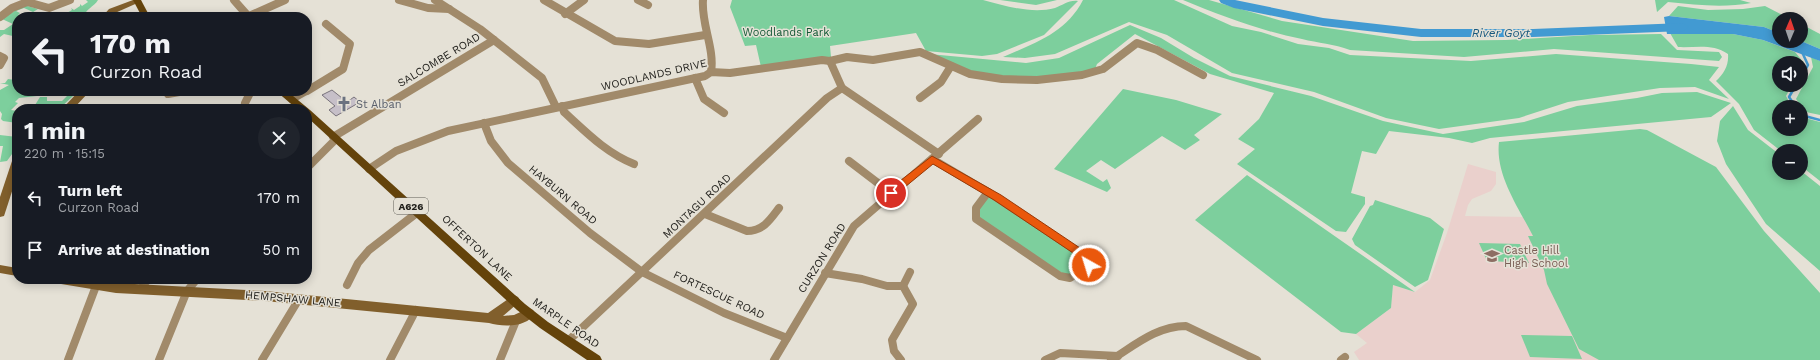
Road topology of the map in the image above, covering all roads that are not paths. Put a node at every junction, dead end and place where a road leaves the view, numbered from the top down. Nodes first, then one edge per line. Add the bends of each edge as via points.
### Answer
1 (70, 0) edge
2 (122, 0) edge
3 (138, 0) edge
4 (234, 0) edge
5 (285, 0) edge
6 (399, 0) edge
7 (435, 0) edge
8 (544, 0) edge
9 (584, 0) edge
10 (638, 0) edge
11 (704, 0) edge
12 (648, 5) dead end
13 (450, 10) junction
14 (111, 12) edge
15 (113, 12) edge
16 (144, 12) edge
17 (244, 12) edge
18 (259, 12) edge
19 (565, 14) junction
20 (0, 17) edge
21 (326, 24) dead end
22 (705, 35) junction
23 (494, 40) junction
24 (0, 56) edge
25 (830, 61) junction
26 (0, 65) edge
27 (951, 66) junction
28 (711, 72) junction
29 (1203, 75) dead end
30 (695, 78) junction
31 (312, 88) edge
32 (842, 88) junction
33 (80, 96) edge
34 (248, 96) edge
35 (288, 96) edge
36 (298, 96) edge
37 (920, 98) dead end
38 (292, 99) junction
39 (245, 103) dead end
40 (72, 104) edge
41 (298, 104) edge
42 (559, 107) junction
43 (724, 113) dead end
44 (312, 117) edge
45 (978, 119) dead end
46 (484, 123) junction
47 (335, 138) junction
48 (936, 156) junction
49 (849, 161) dead end
50 (312, 163) edge
51 (634, 164) dead end
52 (369, 169) junction
53 (12, 176) edge
54 (988, 192) junction
55 (891, 193) junction
56 (779, 208) dead end
57 (418, 212) junction
58 (0, 213) edge
59 (704, 214) junction
60 (0, 269) edge
61 (12, 271) edge
62 (642, 272) junction
63 (910, 272) dead end
64 (12, 273) edge
65 (825, 274) junction
66 (0, 277) edge
67 (85, 284) edge
68 (144, 284) edge
69 (193, 284) edge
70 (347, 285) dead end
71 (96, 286) junction
72 (903, 286) junction
73 (141, 289) junction
74 (187, 291) junction
75 (299, 299) junction
76 (521, 307) junction
77 (416, 310) junction
78 (489, 318) junction
79 (516, 321) junction
80 (786, 338) junction
81 (568, 341) junction
82 (1120, 357) edge
83 (68, 360) edge
84 (159, 360) edge
85 (262, 360) edge
86 (390, 360) edge
87 (500, 360) edge
88 (596, 360) edge
89 (774, 360) edge
90 (901, 360) edge
91 (1045, 360) edge
92 (1257, 360) edge

1 - 20 street via 49,8 27,2 8,10
2 - 14 street
3 - 15 street
3 - 16 main road
4 - 17 street
5 - 18 street
6 - 13 street via 428,8
7 - 13 street
8 - 19 street
9 - 19 street
10 - 12 street
11 - 22 street
13 - 23 street
19 - 22 street via 614,41 625,44 652,43
21 - 31 street via 350,44 347,60 343,69
22 - 28 street via 712,64
23 - 42 street via 542,78
23 - 47 street, SALCOMBE ROAD
24 - 26 street via 4,58
25 - 27 street, WOODLANDS DRIVE via 847,57 873,60 920,52
25 - 28 street, WOODLANDS DRIVE via 730,73
25 - 32 street
27 - 29 street, WOODLANDS DRIVE via 970,74 1002,79 1036,80 1102,69 1137,43 1157,50
27 - 37 street via 940,82
28 - 30 street, WOODLANDS DRIVE
30 - 42 street, WOODLANDS DRIVE
30 - 43 street via 704,99
32 - 48 street
32 - 59 street, MONTAGU ROAD via 827,98
33 - 40 street
34 - 39 street
35 - 38 main road
36 - 38 street
38 - 41 main road
42 - 46 street, WOODLANDS DRIVE
42 - 51 street via 611,152 622,160
44 - 47 main road, OFFERTON LANE / A626
45 - 48 street, CURZON ROAD
46 - 52 street, WOODLANDS DRIVE via 416,141 383,157
46 - 62 street, HAYBURN ROAD via 491,141 508,163 590,233
47 - 50 street, SALCOMBE ROAD
47 - 52 main road, OFFERTON LANE / A626
48 - 54 street
48 - 55 street, CURZON ROAD
49 - 55 street
52 - 57 main road, OFFERTON LANE / A626
53 - 58 street
54 - 54 street via 1086,257 1088,268 1070,278 1060,276 976,219 974,210
55 - 65 street, CURZON ROAD via 854,226
56 - 59 street via 767,226 753,232
57 - 70 street via 369,250 358,263
57 - 76 main road, OFFERTON LANE / A626
59 - 62 street, MONTAGU ROAD
60 - 61 street
62 - 80 street, FORTESCUE ROAD via 724,313
62 - 81 street, MONTAGU ROAD
63 - 72 street
64 - 66 street
65 - 72 street via 862,279 887,286
65 - 80 street, CURZON ROAD
67 - 71 street, HEMPSHAW LANE
68 - 73 street
69 - 74 street
71 - 73 street, HEMPSHAW LANE
71 - 83 street
72 - 90 street via 913,304 892,340 894,351
73 - 74 street, HEMPSHAW LANE
74 - 75 street, HEMPSHAW LANE
74 - 84 street
75 - 77 street, HEMPSHAW LANE
75 - 85 street
76 - 78 street via 500,312
76 - 79 street
76 - 81 main road, MARPLE ROAD / A626
77 - 78 street, HEMPSHAW LANE
77 - 86 street
78 - 79 street, HEMPSHAW LANE
79 - 87 street
80 - 89 street, CURZON ROAD
81 - 88 main road, MARPLE ROAD / A626
82 - 91 street via 1060,353
82 - 92 street via 1162,330 1178,325 1186,326

